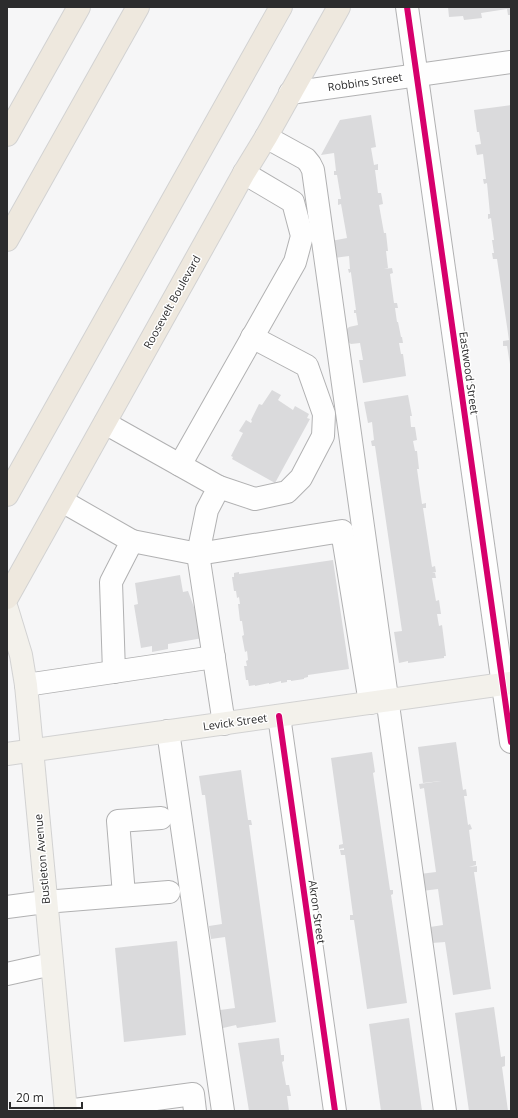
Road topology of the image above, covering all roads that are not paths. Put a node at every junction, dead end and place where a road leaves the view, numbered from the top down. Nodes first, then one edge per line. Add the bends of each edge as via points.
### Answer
1 (79, 7) edge
2 (138, 7) edge
3 (282, 7) edge
4 (339, 7) edge
5 (407, 7) edge
6 (511, 62) edge
7 (416, 75) junction
8 (290, 93) junction
9 (7, 135) edge
10 (266, 137) junction
11 (244, 173) junction
12 (7, 240) edge
13 (252, 337) junction
14 (105, 423) junction
15 (180, 464) junction
16 (219, 487) junction
17 (7, 495) edge
18 (62, 501) junction
19 (132, 541) junction
20 (198, 554) junction
21 (7, 598) edge
22 (7, 609) edge
23 (214, 657) junction
24 (114, 672) junction
25 (507, 684) edge
26 (26, 685) junction
27 (379, 702) junction
28 (279, 716) junction
29 (224, 724) junction
30 (168, 732) junction
31 (511, 742) edge
32 (33, 751) junction
33 (7, 754) edge
34 (161, 818) dead end
35 (169, 892) dead end
36 (124, 895) junction
37 (45, 902) junction
38 (7, 907) edge
39 (52, 964) junction
40 (7, 974) edge
41 (140, 1106) edge
42 (67, 1111) edge
43 (195, 1111) edge
44 (223, 1111) edge
45 (335, 1111) edge
46 (445, 1111) edge

1 - 9 highway
2 - 12 highway
3 - 17 highway
4 - 8 highway, Roosevelt Boulevard
5 - 7 street, Eastwood Street
6 - 7 street, Robbins Street
7 - 8 street, Robbins Street
7 - 25 street, Eastwood Street
8 - 10 highway, Roosevelt Boulevard
10 - 11 highway, Roosevelt Boulevard
10 - 27 street via 306,159 313,170
11 - 13 street via 293,202 302,236 295,262
11 - 14 highway, Roosevelt Boulevard
13 - 15 street
13 - 16 street via 307,366 324,414 323,436 301,478 287,492 255,499
14 - 15 street
14 - 18 highway, Roosevelt Boulevard
15 - 16 street
16 - 20 street via 207,510
18 - 19 street
18 - 21 highway, Roosevelt Boulevard
19 - 20 street
19 - 24 street via 111,582
20 - 23 street
20 - 27 street via 342,531
22 - 26 main road, Bustleton Avenue via 21,654
23 - 24 street
23 - 29 street
24 - 26 street
25 - 27 main road, Levick Street
25 - 31 street, Eastwood Street
26 - 32 main road, Bustleton Avenue
27 - 28 main road, Levick Street
27 - 46 street
28 - 29 main road, Levick Street
28 - 45 street, Akron Street
29 - 30 main road, Levick Street
30 - 32 main road, Levick Street
30 - 44 street
32 - 33 main road, Levick Street
32 - 37 main road, Bustleton Avenue
34 - 36 street via 118,821
35 - 36 street
36 - 37 street
37 - 38 street
37 - 39 main road, Bustleton Avenue
39 - 40 street
39 - 42 main road, Bustleton Avenue
41 - 42 street
41 - 43 street via 193,1094

